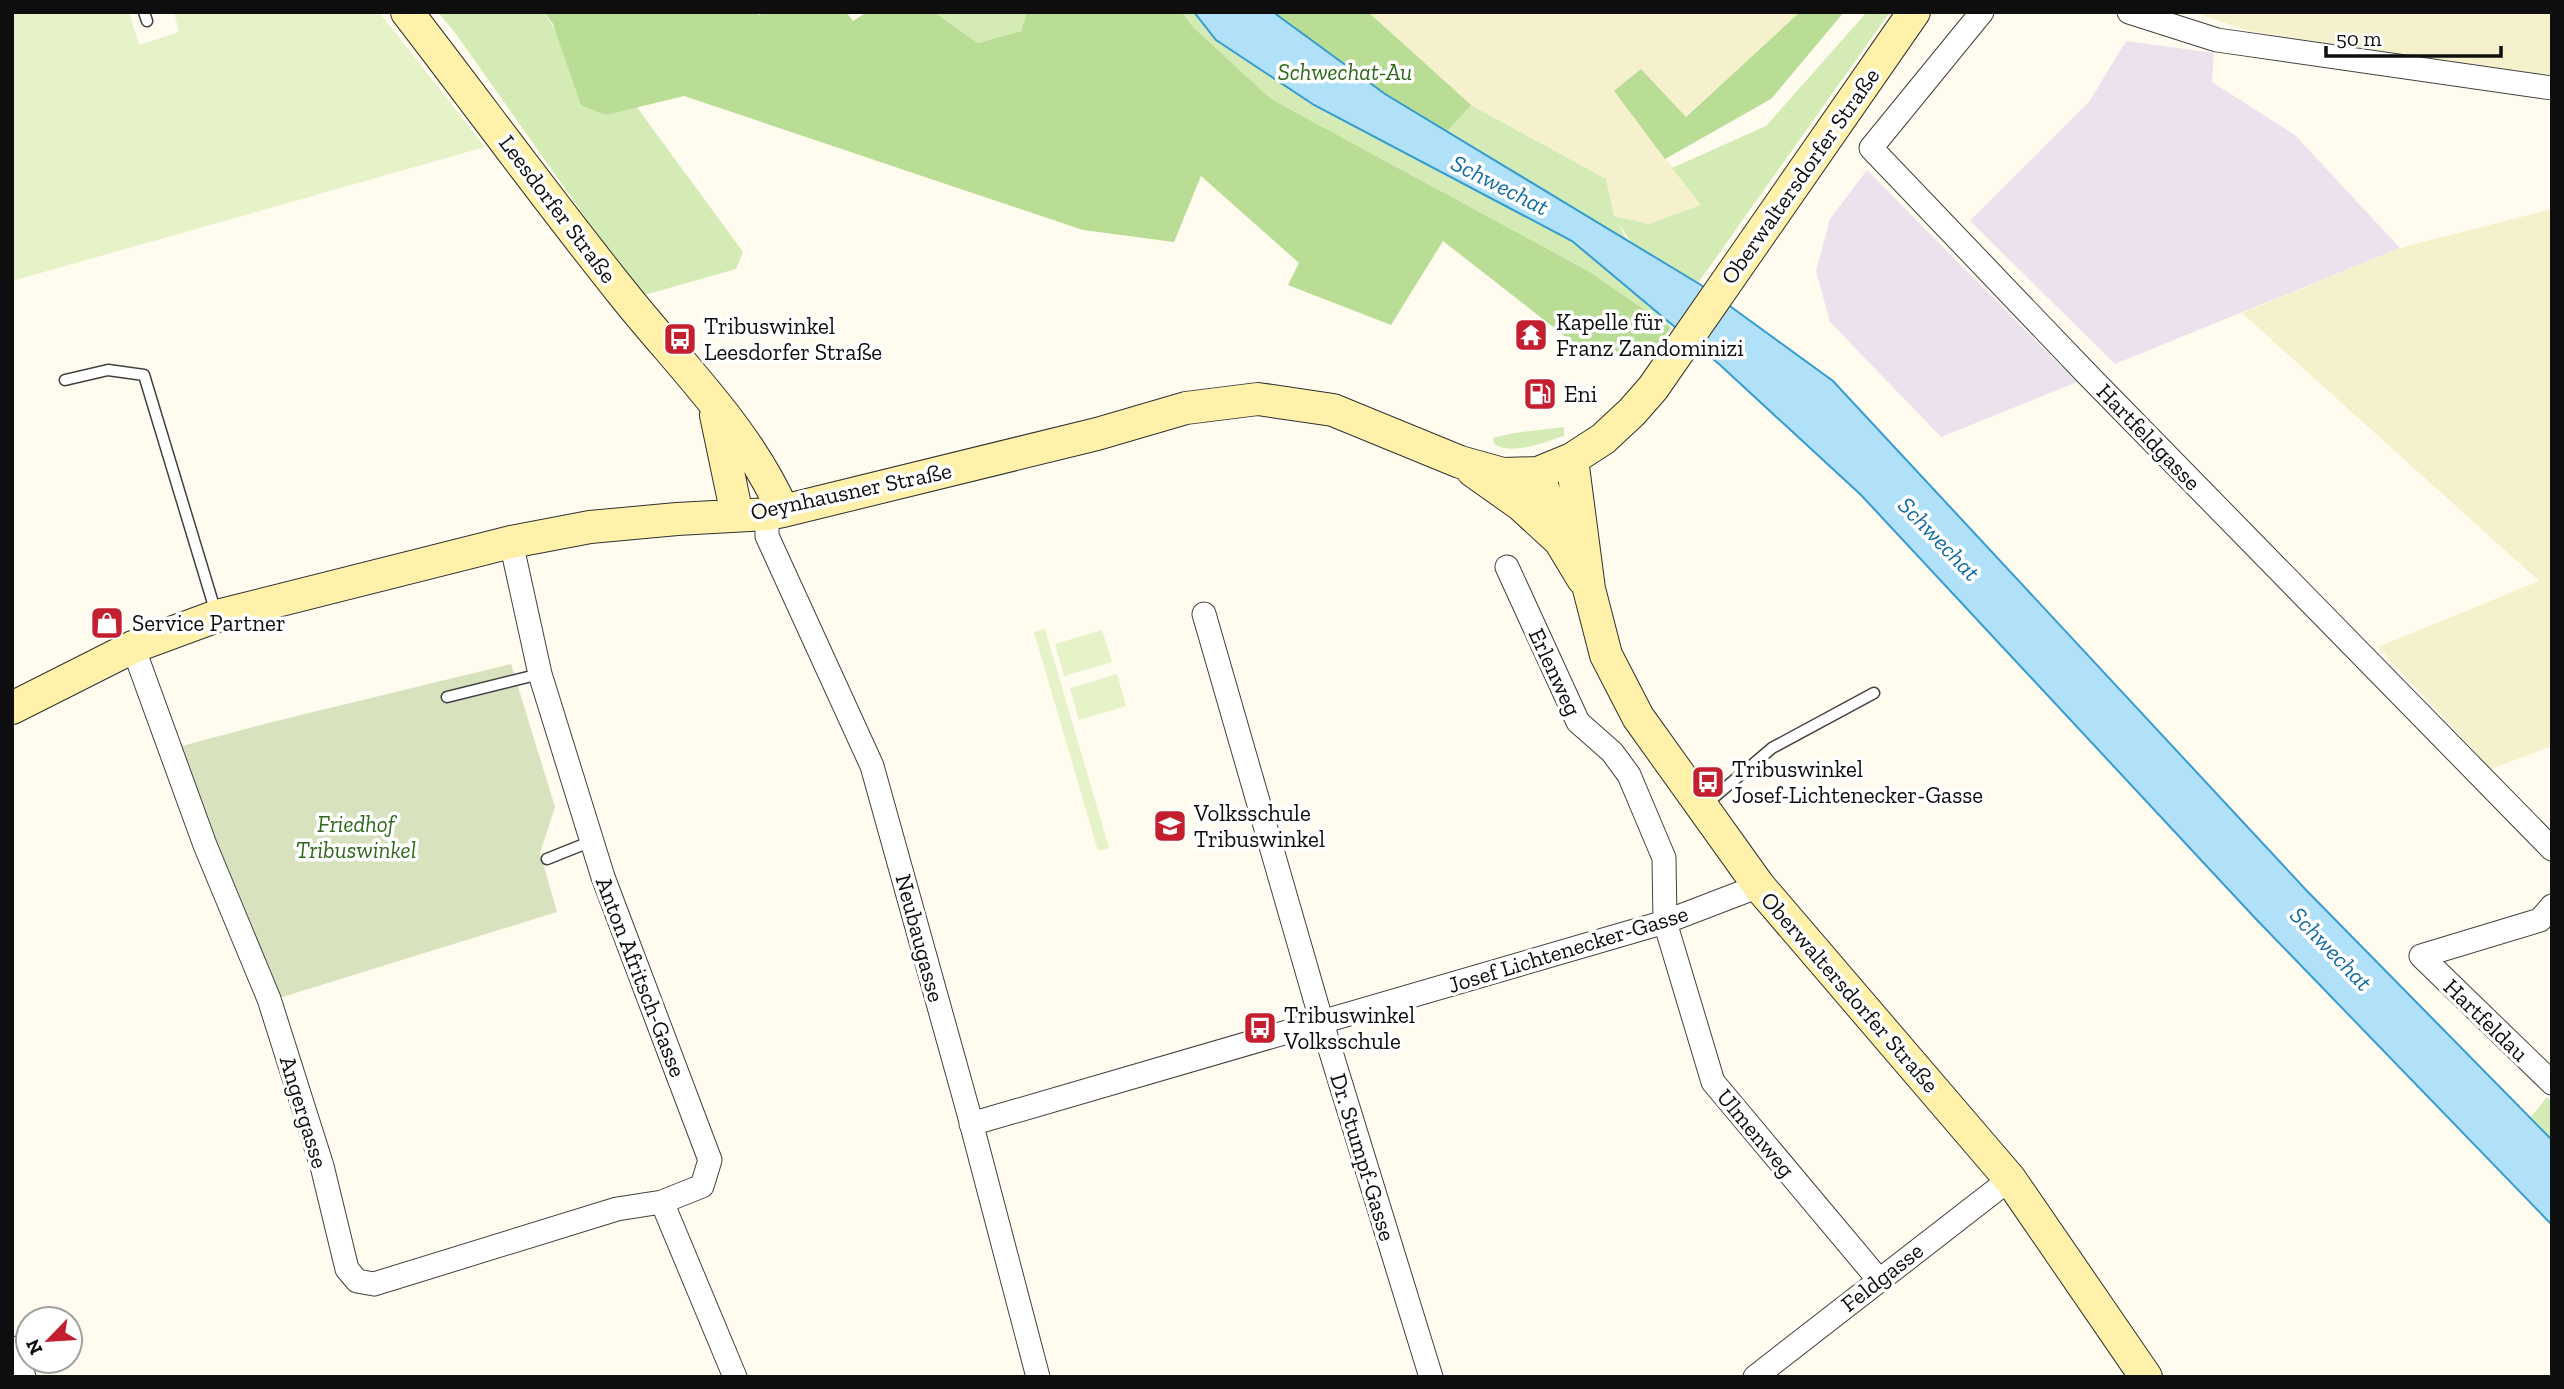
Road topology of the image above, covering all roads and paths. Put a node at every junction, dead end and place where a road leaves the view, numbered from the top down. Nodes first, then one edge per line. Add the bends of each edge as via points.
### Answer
1 (407, 12) edge
2 (1914, 12) edge
3 (1982, 12) edge
4 (2129, 12) edge
5 (2552, 88) edge
6 (65, 380) dead end
7 (714, 403) junction
8 (1572, 459) junction
9 (1460, 462) junction
10 (1538, 473) junction
11 (762, 514) junction
12 (1560, 541) junction
13 (511, 542) junction
14 (1507, 567) dead end
15 (1589, 589) junction
16 (1204, 614) dead end
17 (217, 616) junction
18 (133, 648) junction
19 (540, 674) junction
20 (1874, 693) dead end
21 (447, 696) dead end
22 (12, 708) edge
23 (1703, 806) junction
24 (592, 841) junction
25 (2552, 849) edge
26 (547, 859) dead end
27 (1759, 886) junction
28 (2552, 906) edge
29 (1665, 922) junction
30 (1322, 1023) junction
31 (2552, 1083) edge
32 (971, 1124) junction
33 (2010, 1179) junction
34 (662, 1202) junction
35 (1879, 1280) junction
36 (12, 1348) edge
37 (24, 1377) edge
38 (735, 1377) edge
39 (1038, 1377) edge
40 (1431, 1377) edge
41 (1755, 1377) edge
42 (2146, 1377) edge

1 - 7 street, Leesdorfer Straße via 620,291
2 - 8 street, Oberwaltersdorfer Straße via 1660,376 1632,412
3 - 25 street, Hartfeldgasse via 1871,148
4 - 5 street via 2217,40
6 - 17 lane via 108,370 144,375
7 - 11 street, Leesdorfer Straße
7 - 11 street, Leesdorfer Straße via 770,482
8 - 10 street, Oeynhausner Straße
8 - 15 street
9 - 10 street, Oeynhausner Straße via 1503,474
9 - 11 street, Oeynhausner Straße via 1332,410 1258,399 1186,408 1097,434
9 - 12 street via 1521,505
10 - 12 street
11 - 13 street, Oeynhausner Straße via 590,527
11 - 32 street, Neubaugasse via 767,536 872,766
12 - 15 street
13 - 17 street, Oeynhausner Straße
13 - 19 street, Anton Afritsch-Gasse
14 - 29 street, Erlenweg via 1577,722 1612,752 1629,775 1664,858
15 - 23 street, Oberwaltersdorfer Straße via 1606,655 1638,717
16 - 30 street, Dr. Stumpf-Gasse
17 - 18 street, Oeynhausner Straße
18 - 22 street, Oeynhausner Straße
18 - 34 street, Angergasse via 205,845 269,999 322,1166 347,1269 357,1281 374,1284 617,1209
19 - 21 lane
19 - 24 street, Anton Afritsch-Gasse
20 - 23 lane via 1772,748
23 - 27 street, Oberwaltersdorfer Straße
24 - 26 lane
24 - 34 street, Anton Afritsch-Gasse via 710,1160 702,1186
27 - 29 street, Josef Lichtenecker-Gasse
27 - 33 street, Oberwaltersdorfer Straße
28 - 31 street, Hartfeldau via 2540,920 2421,956
29 - 30 street, Josef Lichtenecker-Gasse
29 - 35 street, Ulmenweg via 1713,1082
30 - 32 street, Josef Lichtenecker-Gasse
30 - 40 street, Dr. Stumpf-Gasse
32 - 39 street, Neubaugasse
33 - 35 street, Feldgasse
33 - 42 street, Oberwaltersdorfer Straße
34 - 38 street
35 - 41 street, Feldgasse
36 - 37 street

